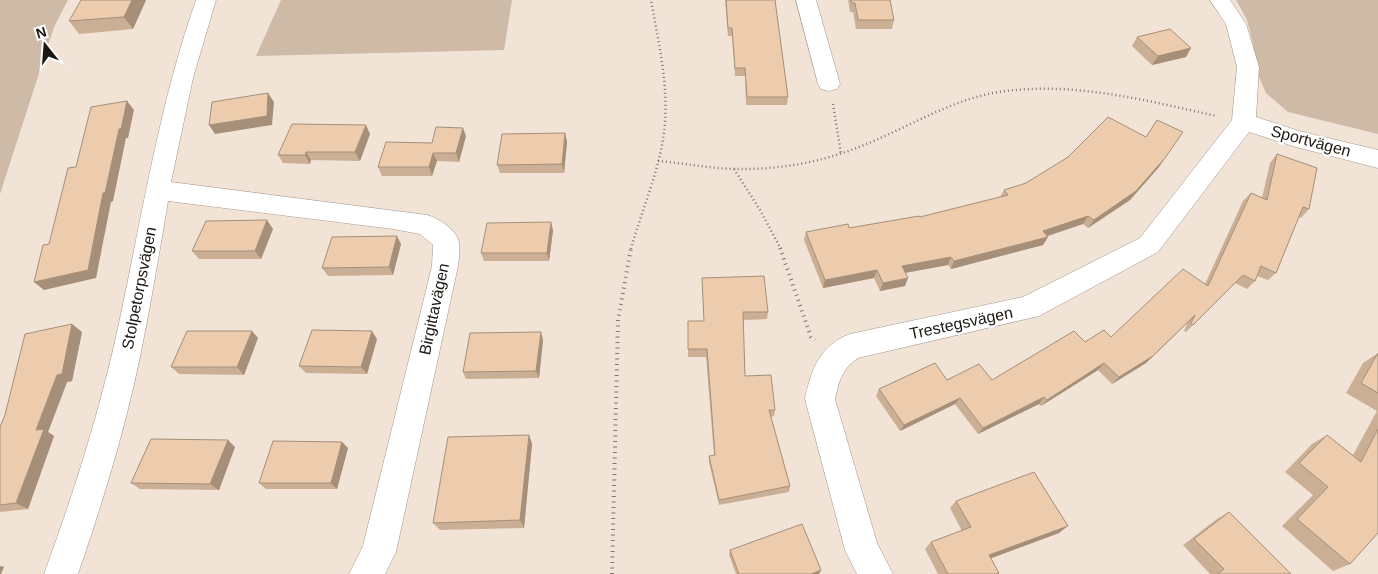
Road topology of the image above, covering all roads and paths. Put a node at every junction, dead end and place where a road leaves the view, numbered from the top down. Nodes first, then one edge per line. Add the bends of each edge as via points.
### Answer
1 (206, 0) edge
2 (651, 0) edge
3 (806, 0) edge
4 (1220, 0) edge
5 (829, 84) joint
6 (1244, 122) junction
7 (841, 154) junction
8 (1378, 159) edge
9 (658, 161) junction
10 (734, 169) junction
11 (157, 190) junction
12 (834, 357) junction
13 (61, 574) edge
14 (366, 574) edge
15 (612, 574) edge
16 (876, 574) edge

1 - 11 street, Stolpetorpsvägen via 174,102
2 - 9 path via 666,103
3 - 5 street
4 - 6 street via 1236,24 1248,67
5 - 7 path
6 - 7 path via 1095,92 1027,88 976,98
6 - 8 street, Sportvägen via 1296,139
6 - 12 street, Trestegsvägen via 1149,246 1029,308 850,347
7 - 10 path via 790,165
9 - 10 path
9 - 15 path via 630,248 618,320
10 - 12 path via 779,244 811,337
11 - 13 street, Stolpetorpsvägen via 118,391 79,526
11 - 14 street, Birgittavägen via 393,219 427,226 446,241 445,266 379,552
12 - 16 street via 825,375 820,398 862,550

